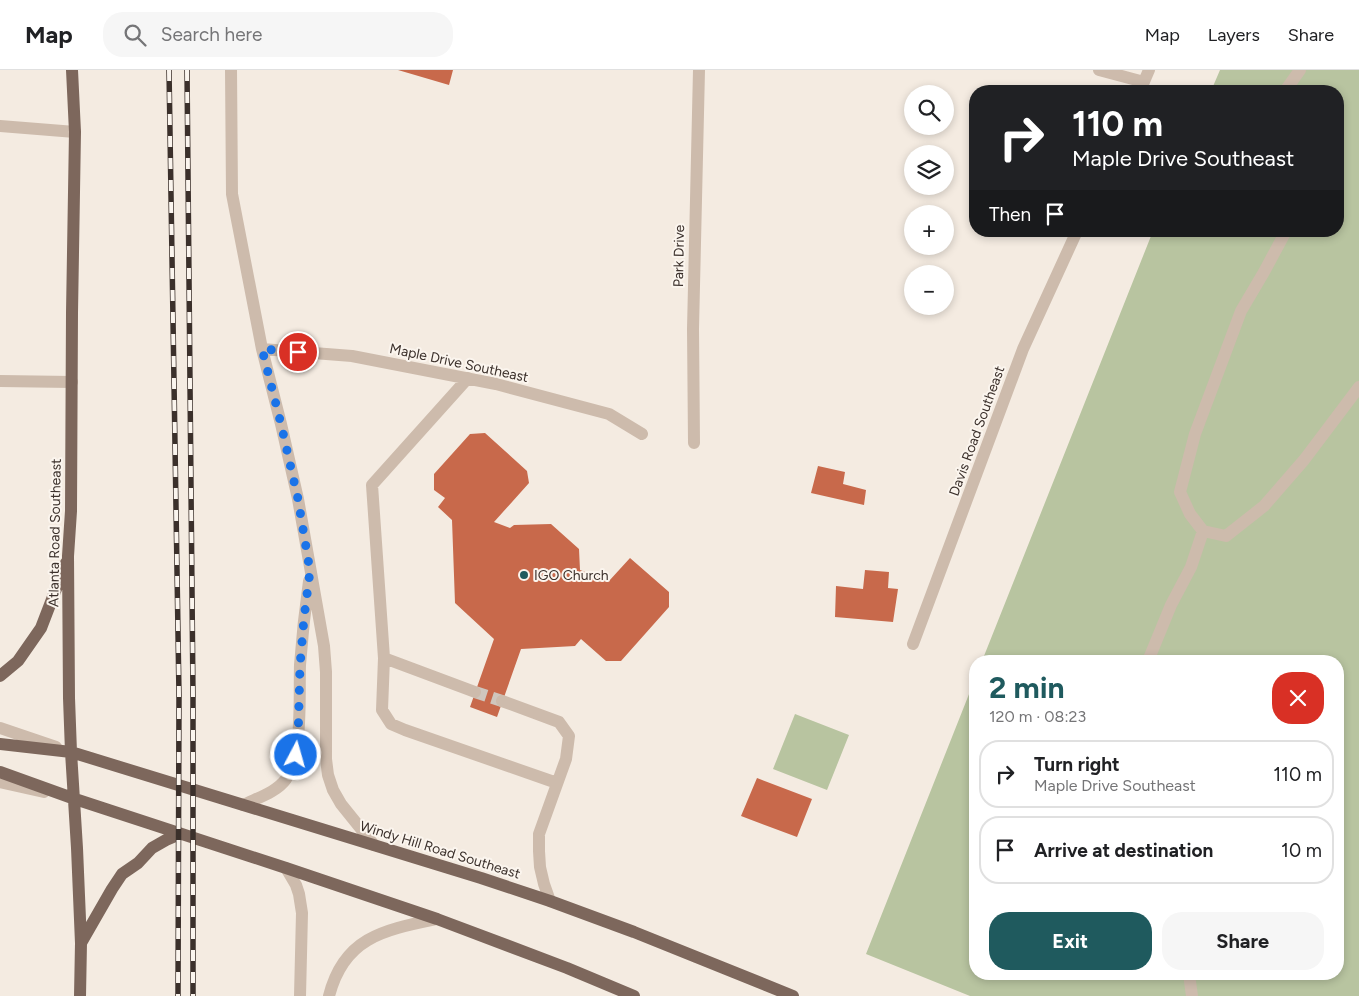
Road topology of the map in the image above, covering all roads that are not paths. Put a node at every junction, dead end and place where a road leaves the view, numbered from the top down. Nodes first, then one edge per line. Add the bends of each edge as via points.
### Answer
1 (72, 70) edge
2 (231, 70) edge
3 (699, 70) edge
4 (1099, 70) edge
5 (1300, 70) edge
6 (1144, 81) edge
7 (1289, 85) edge
8 (0, 126) edge
9 (74, 132) junction
10 (1073, 237) edge
11 (1283, 237) edge
12 (262, 349) junction
13 (468, 378) junction
14 (0, 381) edge
15 (72, 382) junction
16 (1359, 386) edge
17 (642, 434) dead end
18 (694, 443) dead end
19 (1203, 531) junction
20 (68, 556) junction
21 (310, 571) junction
22 (913, 644) dead end
23 (1150, 655) edge
24 (384, 658) junction
25 (0, 676) edge
26 (475, 692) tunnel mouth
27 (502, 701) tunnel mouth
28 (0, 728) edge
29 (0, 744) edge
30 (71, 752) junction
31 (0, 772) edge
32 (0, 782) edge
33 (557, 783) junction
34 (75, 800) junction
35 (243, 804) junction
36 (180, 834) junction
37 (374, 845) junction
38 (286, 868) junction
39 (550, 901) junction
40 (437, 920) junction
41 (82, 943) junction
42 (1190, 980) edge
43 (80, 996) edge
44 (300, 996) edge
45 (328, 996) edge
46 (634, 996) edge
47 (792, 996) edge
48 (1192, 996) edge

1 - 9 main road, Atlanta Road Southeast
2 - 12 street via 232,194
3 - 18 street, Park Drive via 693,329
4 - 6 street
5 - 7 street
8 - 9 street
9 - 15 main road, Atlanta Road Southeast
10 - 22 street, Davis Road Southeast via 1023,349
11 - 19 street via 1241,312 1195,434 1180,492 1190,514
12 - 13 street, Maple Drive Southeast via 352,356
12 - 21 street via 298,499
13 - 17 street, Maple Drive Southeast via 609,414
13 - 24 street via 372,486
14 - 15 street
15 - 20 main road, Atlanta Road Southeast
16 - 19 street via 1304,460 1264,506 1226,536
19 - 23 street via 1191,568 1171,605
20 - 25 main road via 41,628 18,661
20 - 30 main road, Atlanta Road Southeast
21 - 35 street via 300,666 296,755 284,781 270,792
21 - 37 street via 324,646 328,775 341,804
24 - 26 street
24 - 33 street via 382,710 391,724
27 - 33 street via 558,722 569,736 566,759
28 - 30 street, Windy Hill Road Southeast
29 - 30 main road, Windy Hill Road Southeast
30 - 34 main road, Atlanta Road Southeast
30 - 35 main road, Windy Hill Road Southeast
31 - 34 main road
32 - 34 street
33 - 39 street via 539,834 540,868
34 - 36 main road
34 - 41 main road, Atlanta Road Southeast
35 - 37 main road, Windy Hill Road Southeast
36 - 38 main road
36 - 41 main road via 152,848 122,874
37 - 39 main road, Windy Hill Road Southeast
38 - 40 main road
38 - 44 street via 296,884 302,913
39 - 47 main road, Windy Hill Road Southeast
40 - 45 street via 396,927 358,946 336,972
40 - 46 main road
41 - 43 main road, Atlanta Road Southeast
42 - 48 street

